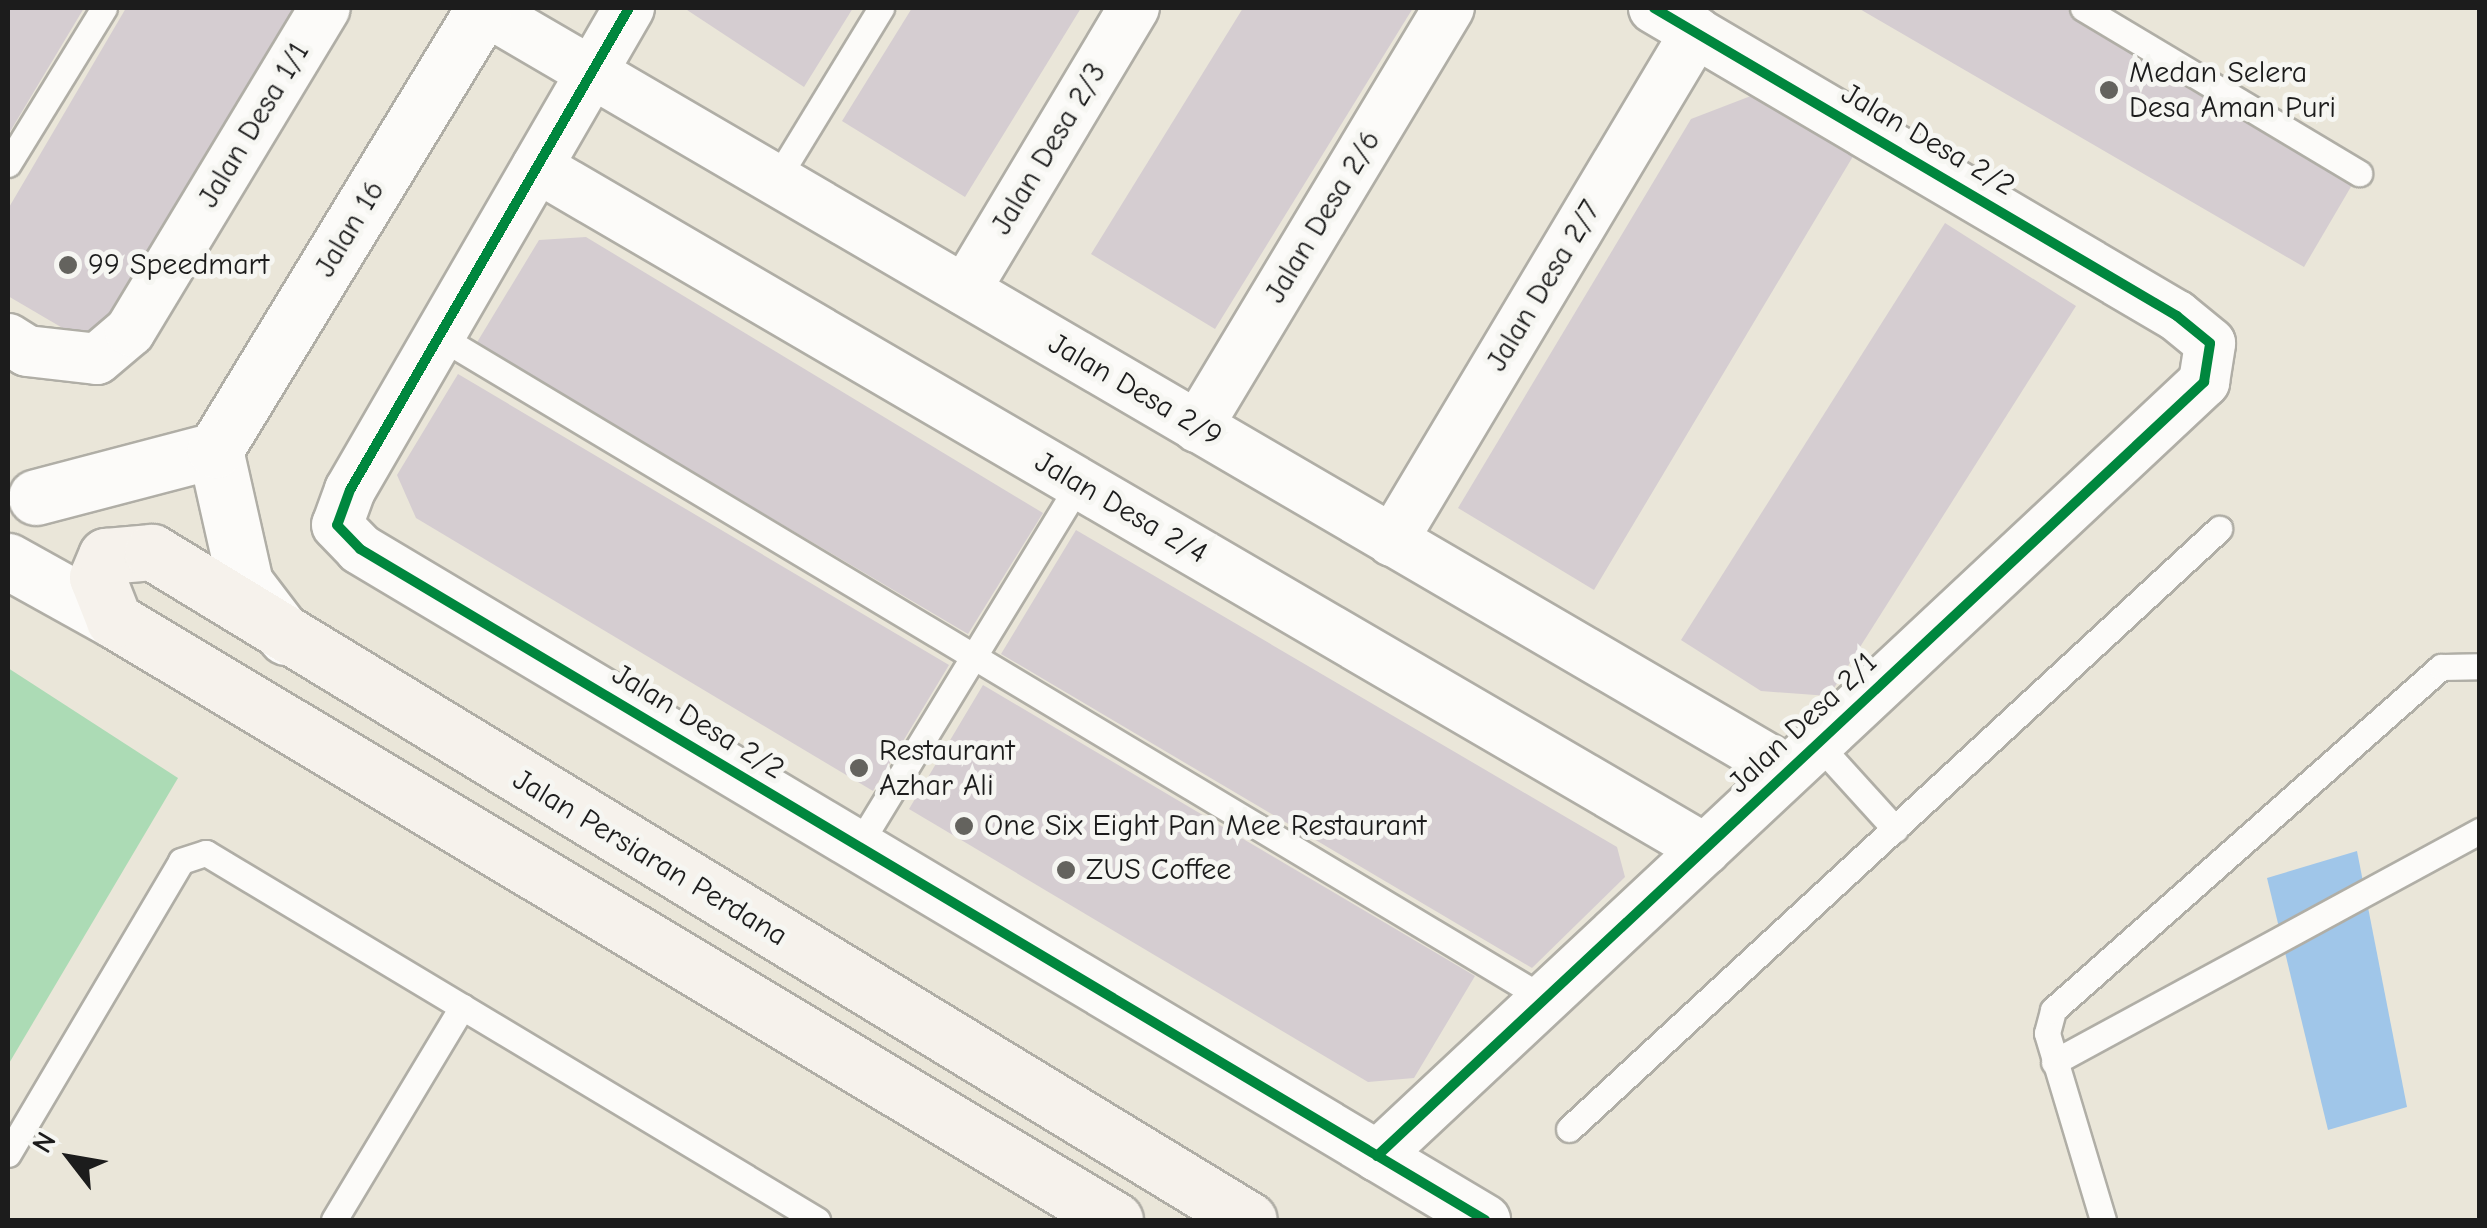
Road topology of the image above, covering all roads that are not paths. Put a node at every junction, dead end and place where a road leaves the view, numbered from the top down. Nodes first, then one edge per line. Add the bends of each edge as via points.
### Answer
1 (104, 8) edge
2 (325, 8) edge
3 (484, 8) edge
4 (629, 8) edge
5 (881, 8) edge
6 (1134, 8) edge
7 (1448, 8) edge
8 (2083, 8) edge
9 (1675, 20) edge
10 (592, 73) junction
11 (8, 164) edge
12 (537, 167) junction
13 (2359, 172) dead end
14 (776, 180) junction
15 (965, 290) junction
16 (2177, 316) joint
17 (439, 336) junction
18 (8, 339) edge
19 (1197, 427) junction
20 (215, 450) junction
21 (1080, 484) junction
22 (22, 488) edge
23 (2219, 529) dead end
24 (1392, 540) junction
25 (8, 542) edge
26 (8, 561) edge
27 (114, 620) junction
28 (286, 638) junction
29 (974, 655) junction
30 (2480, 666) edge
31 (1803, 758) junction
32 (1895, 829) junction
33 (2480, 832) edge
34 (858, 846) junction
35 (1705, 849) junction
36 (1545, 999) junction
37 (462, 1007) junction
38 (2054, 1062) junction
39 (1568, 1129) dead end
40 (8, 1154) edge
41 (1377, 1156) junction
42 (334, 1220) edge
43 (817, 1220) edge
44 (1114, 1220) edge
45 (1250, 1220) edge
46 (1484, 1220) edge
47 (2103, 1220) edge

1 - 11 lane
2 - 18 street, Jalan Desa 1/1 via 130,331 98,359 27,351
3 - 10 street, Jalan Desa 2/9
3 - 20 street, Jalan 16
4 - 10 street
5 - 14 lane
6 - 15 street, Jalan Desa 2/3
7 - 19 street, Jalan Desa 2/6
8 - 13 lane
9 - 16 street, Jalan Desa 2/2
9 - 24 street, Jalan Desa 2/7
10 - 12 street, Jalan Desa 2/2
10 - 14 street, Jalan Desa 2/9
12 - 17 street, Jalan Desa 2/2
12 - 21 street, Jalan Desa 2/4
14 - 15 street, Jalan Desa 2/9
15 - 19 street, Jalan Desa 2/9
16 - 31 street, Jalan Desa 2/1 via 2210,343 2204,382
17 - 29 lane
17 - 34 street, Jalan Desa 2/2 via 350,490 338,525 360,548
19 - 24 street, Jalan Desa 2/9
20 - 22 street
20 - 28 street via 245,583
21 - 29 lane
21 - 35 street, Jalan Desa 2/4
22 - 25 street
23 - 32 lane
24 - 31 street, Jalan Desa 2/9
26 - 27 street
27 - 28 main road, Jalan Persiaran Perdana via 97,576 106,556 152,552
27 - 44 main road
28 - 45 main road, Jalan Persiaran Perdana
29 - 34 lane
29 - 36 lane
30 - 38 lane via 2441,667 2073,987 2053,1010 2046,1033
31 - 32 lane
31 - 35 street, Jalan Desa 2/1
32 - 39 lane
33 - 38 lane
34 - 41 street, Jalan Desa 2/2
35 - 36 street, Jalan Desa 2/1
36 - 41 street, Jalan Desa 2/1
37 - 40 lane via 206,853 180,861
37 - 42 lane
37 - 43 lane
38 - 47 lane
41 - 46 street, Jalan Desa 2/2

